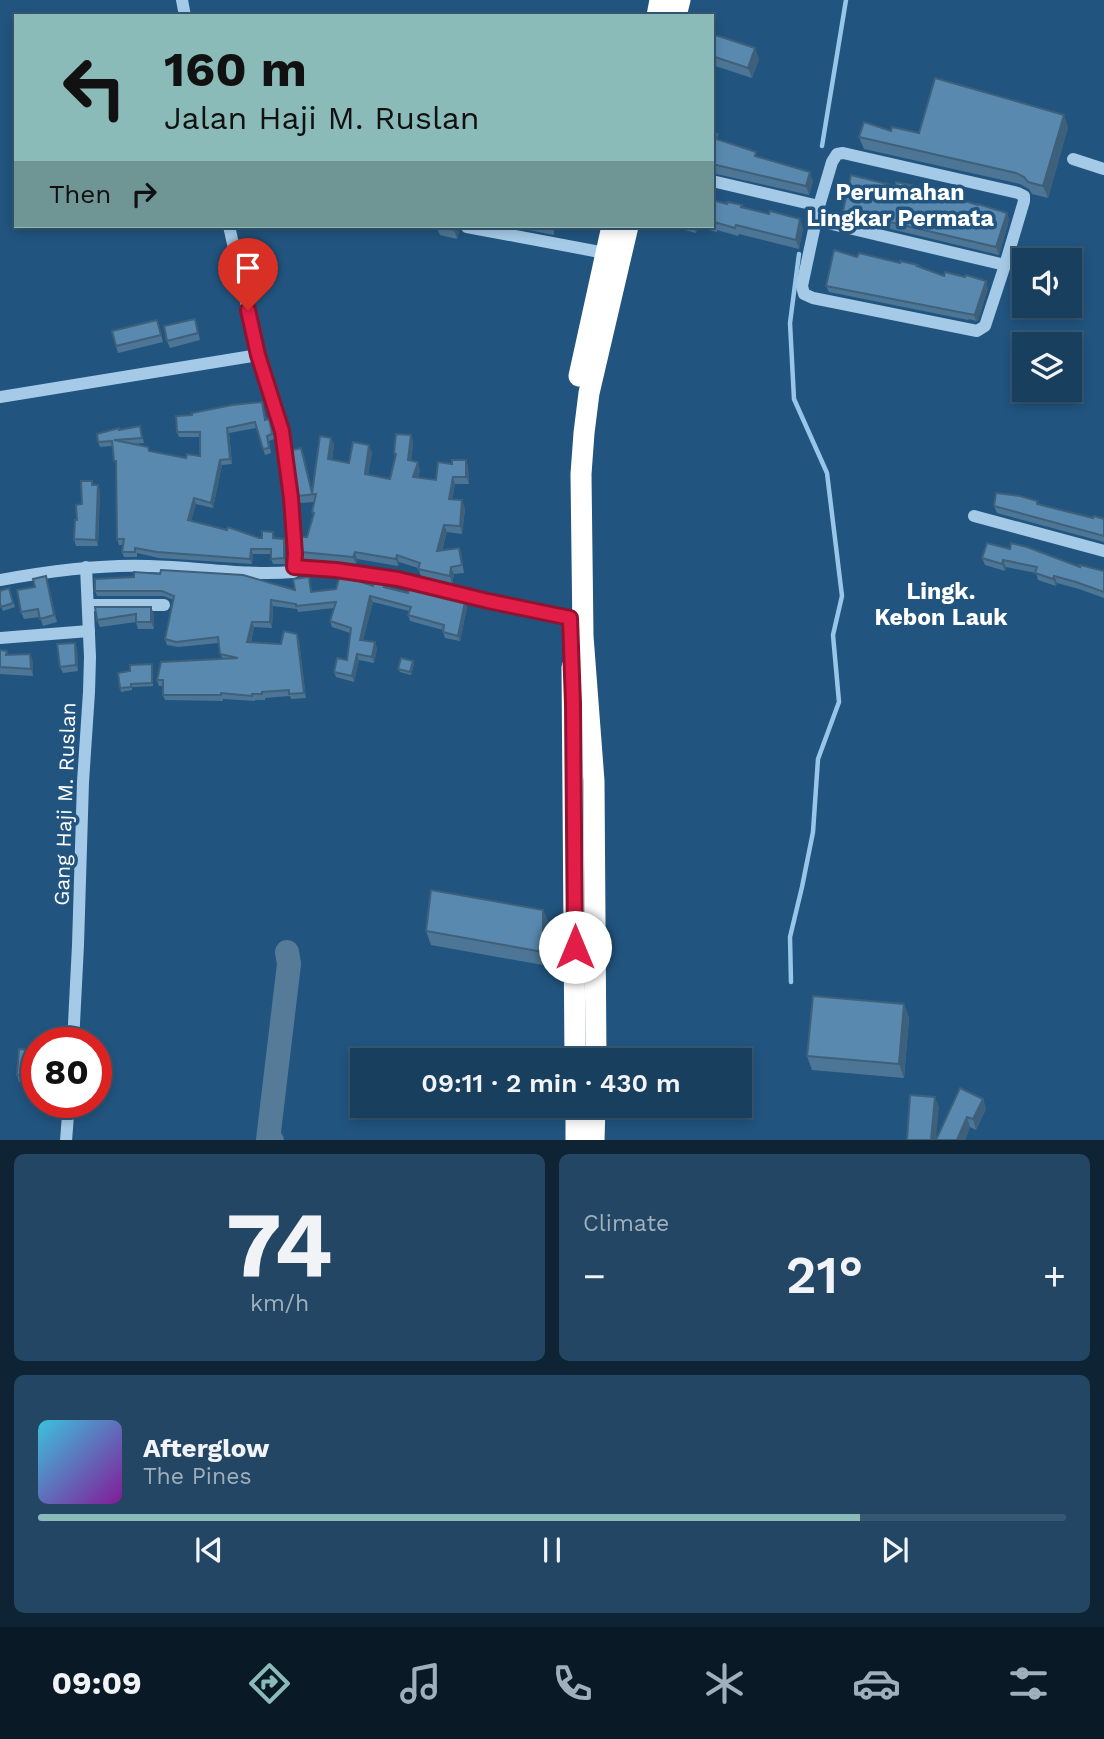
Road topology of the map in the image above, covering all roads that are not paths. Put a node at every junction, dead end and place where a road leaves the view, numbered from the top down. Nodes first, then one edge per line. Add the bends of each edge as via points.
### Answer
1 (1073, 159) dead end
2 (1104, 169) edge
3 (714, 181) edge
4 (819, 206) junction
5 (815, 220) junction
6 (229, 228) edge
7 (472, 228) edge
8 (611, 228) edge
9 (627, 228) edge
10 (605, 253) junction
11 (1005, 265) junction
12 (258, 355) junction
13 (583, 392) junction
14 (0, 397) edge
15 (974, 516) dead end
16 (1104, 551) edge
17 (294, 567) junction
18 (86, 568) junction
19 (0, 580) edge
20 (88, 605) junction
21 (164, 605) dead end
22 (570, 618) junction
23 (89, 631) junction
24 (0, 638) edge
25 (74, 1027) edge
26 (575, 1048) edge
27 (596, 1048) edge
28 (68, 1118) edge
29 (576, 1118) edge
30 (595, 1118) edge
31 (66, 1140) edge
32 (576, 1140) edge
33 (594, 1140) edge

1 - 2 street
3 - 4 street
4 - 5 street
4 - 11 street via 832,162 839,154 1018,193 1024,201
5 - 11 street
5 - 11 street via 802,286 804,294 813,298 977,331 985,326
6 - 12 street
7 - 10 street
8 - 10 highway
9 - 13 highway
10 - 13 highway
12 - 14 street
12 - 17 street via 282,431
13 - 22 highway via 571,441
13 - 27 highway via 583,636 594,781
15 - 16 street
17 - 18 street via 293,572 274,573 147,565
17 - 22 street via 398,579
18 - 19 street
18 - 20 street, Gang Haji M. Ruslan
20 - 21 street
20 - 23 street, Gang Haji M. Ruslan
22 - 26 highway
23 - 24 street
23 - 25 street, Gang Haji M. Ruslan
28 - 31 street
29 - 32 highway
30 - 33 highway

